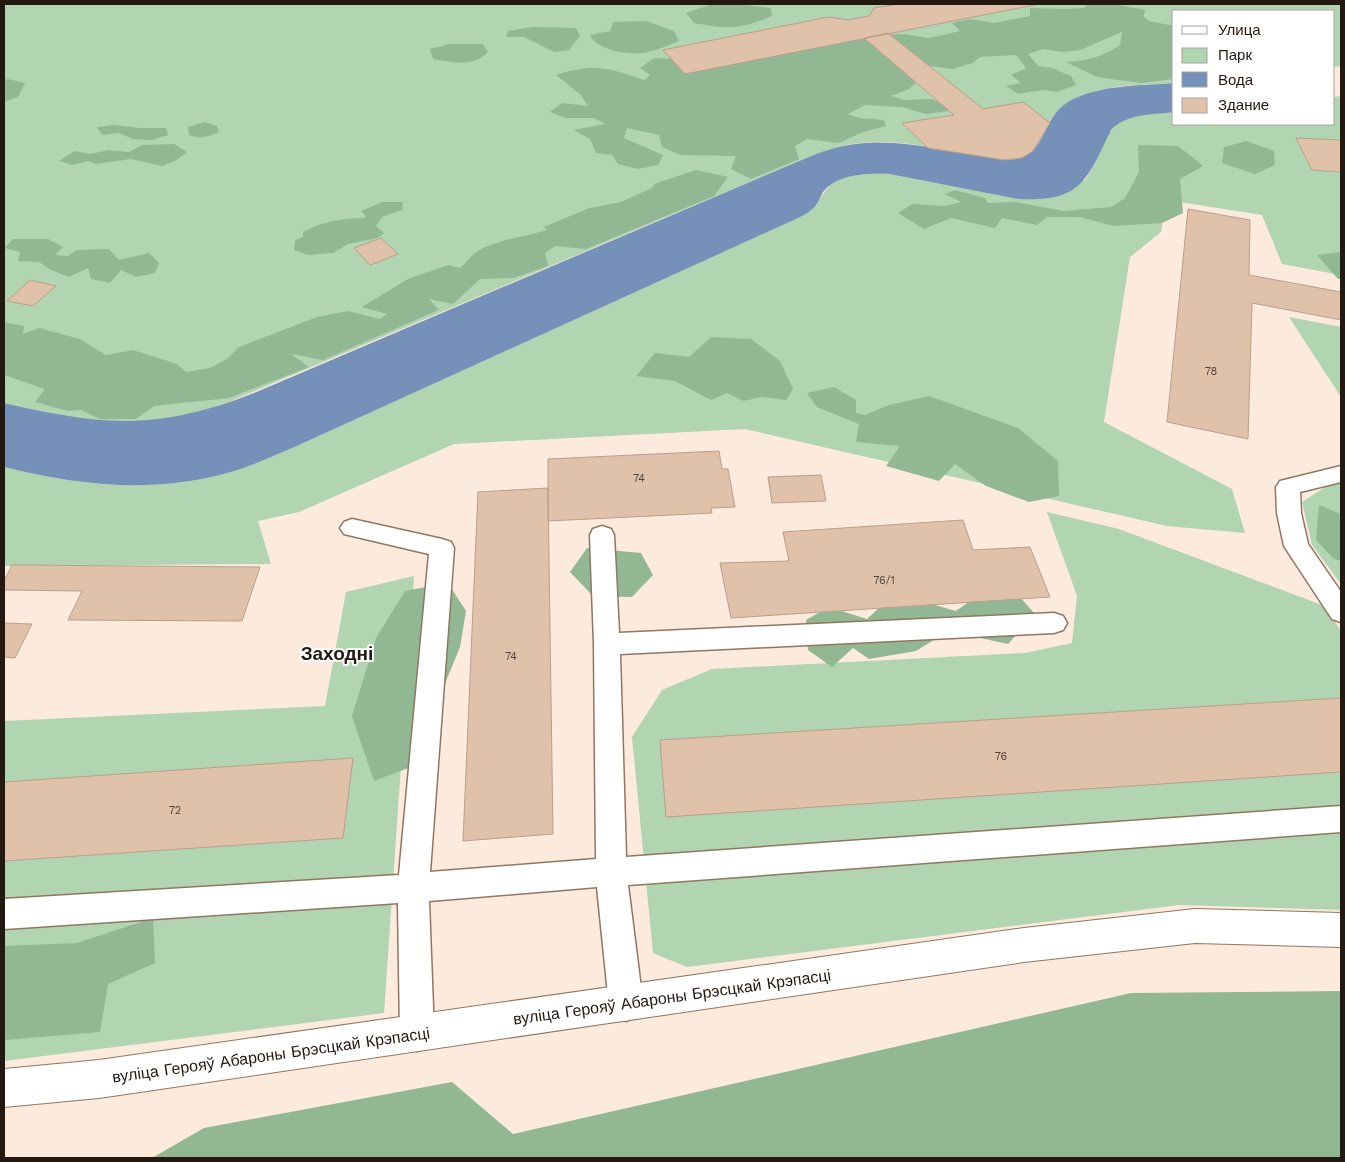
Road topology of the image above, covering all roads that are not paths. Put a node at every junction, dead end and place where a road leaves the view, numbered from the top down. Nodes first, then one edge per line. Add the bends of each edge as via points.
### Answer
1 (1341, 474) edge
2 (352, 528) dead end
3 (602, 535) dead end
4 (1341, 612) edge
5 (1054, 623) dead end
6 (607, 644) junction
7 (1341, 819) edge
8 (611, 872) junction
9 (412, 888) junction
10 (4, 914) edge
11 (1341, 930) edge
12 (626, 1004) junction
13 (418, 1034) junction
14 (4, 1088) edge

1 - 4 lane via 1288,487 1289,513 1296,546
2 - 9 lane via 442,548
3 - 6 lane
5 - 6 lane
6 - 8 lane
7 - 8 lane
8 - 9 lane
8 - 12 lane
9 - 10 lane
9 - 13 lane
11 - 12 main road, вуліца Герояў Абароны Брэсцкай Крэпасці via 1195,926 1024,945
12 - 13 main road, вуліца Герояў Абароны Брэсцкай Крэпасці
13 - 14 main road, вуліца Герояў Абароны Брэсцкай Крэпасці via 100,1080

